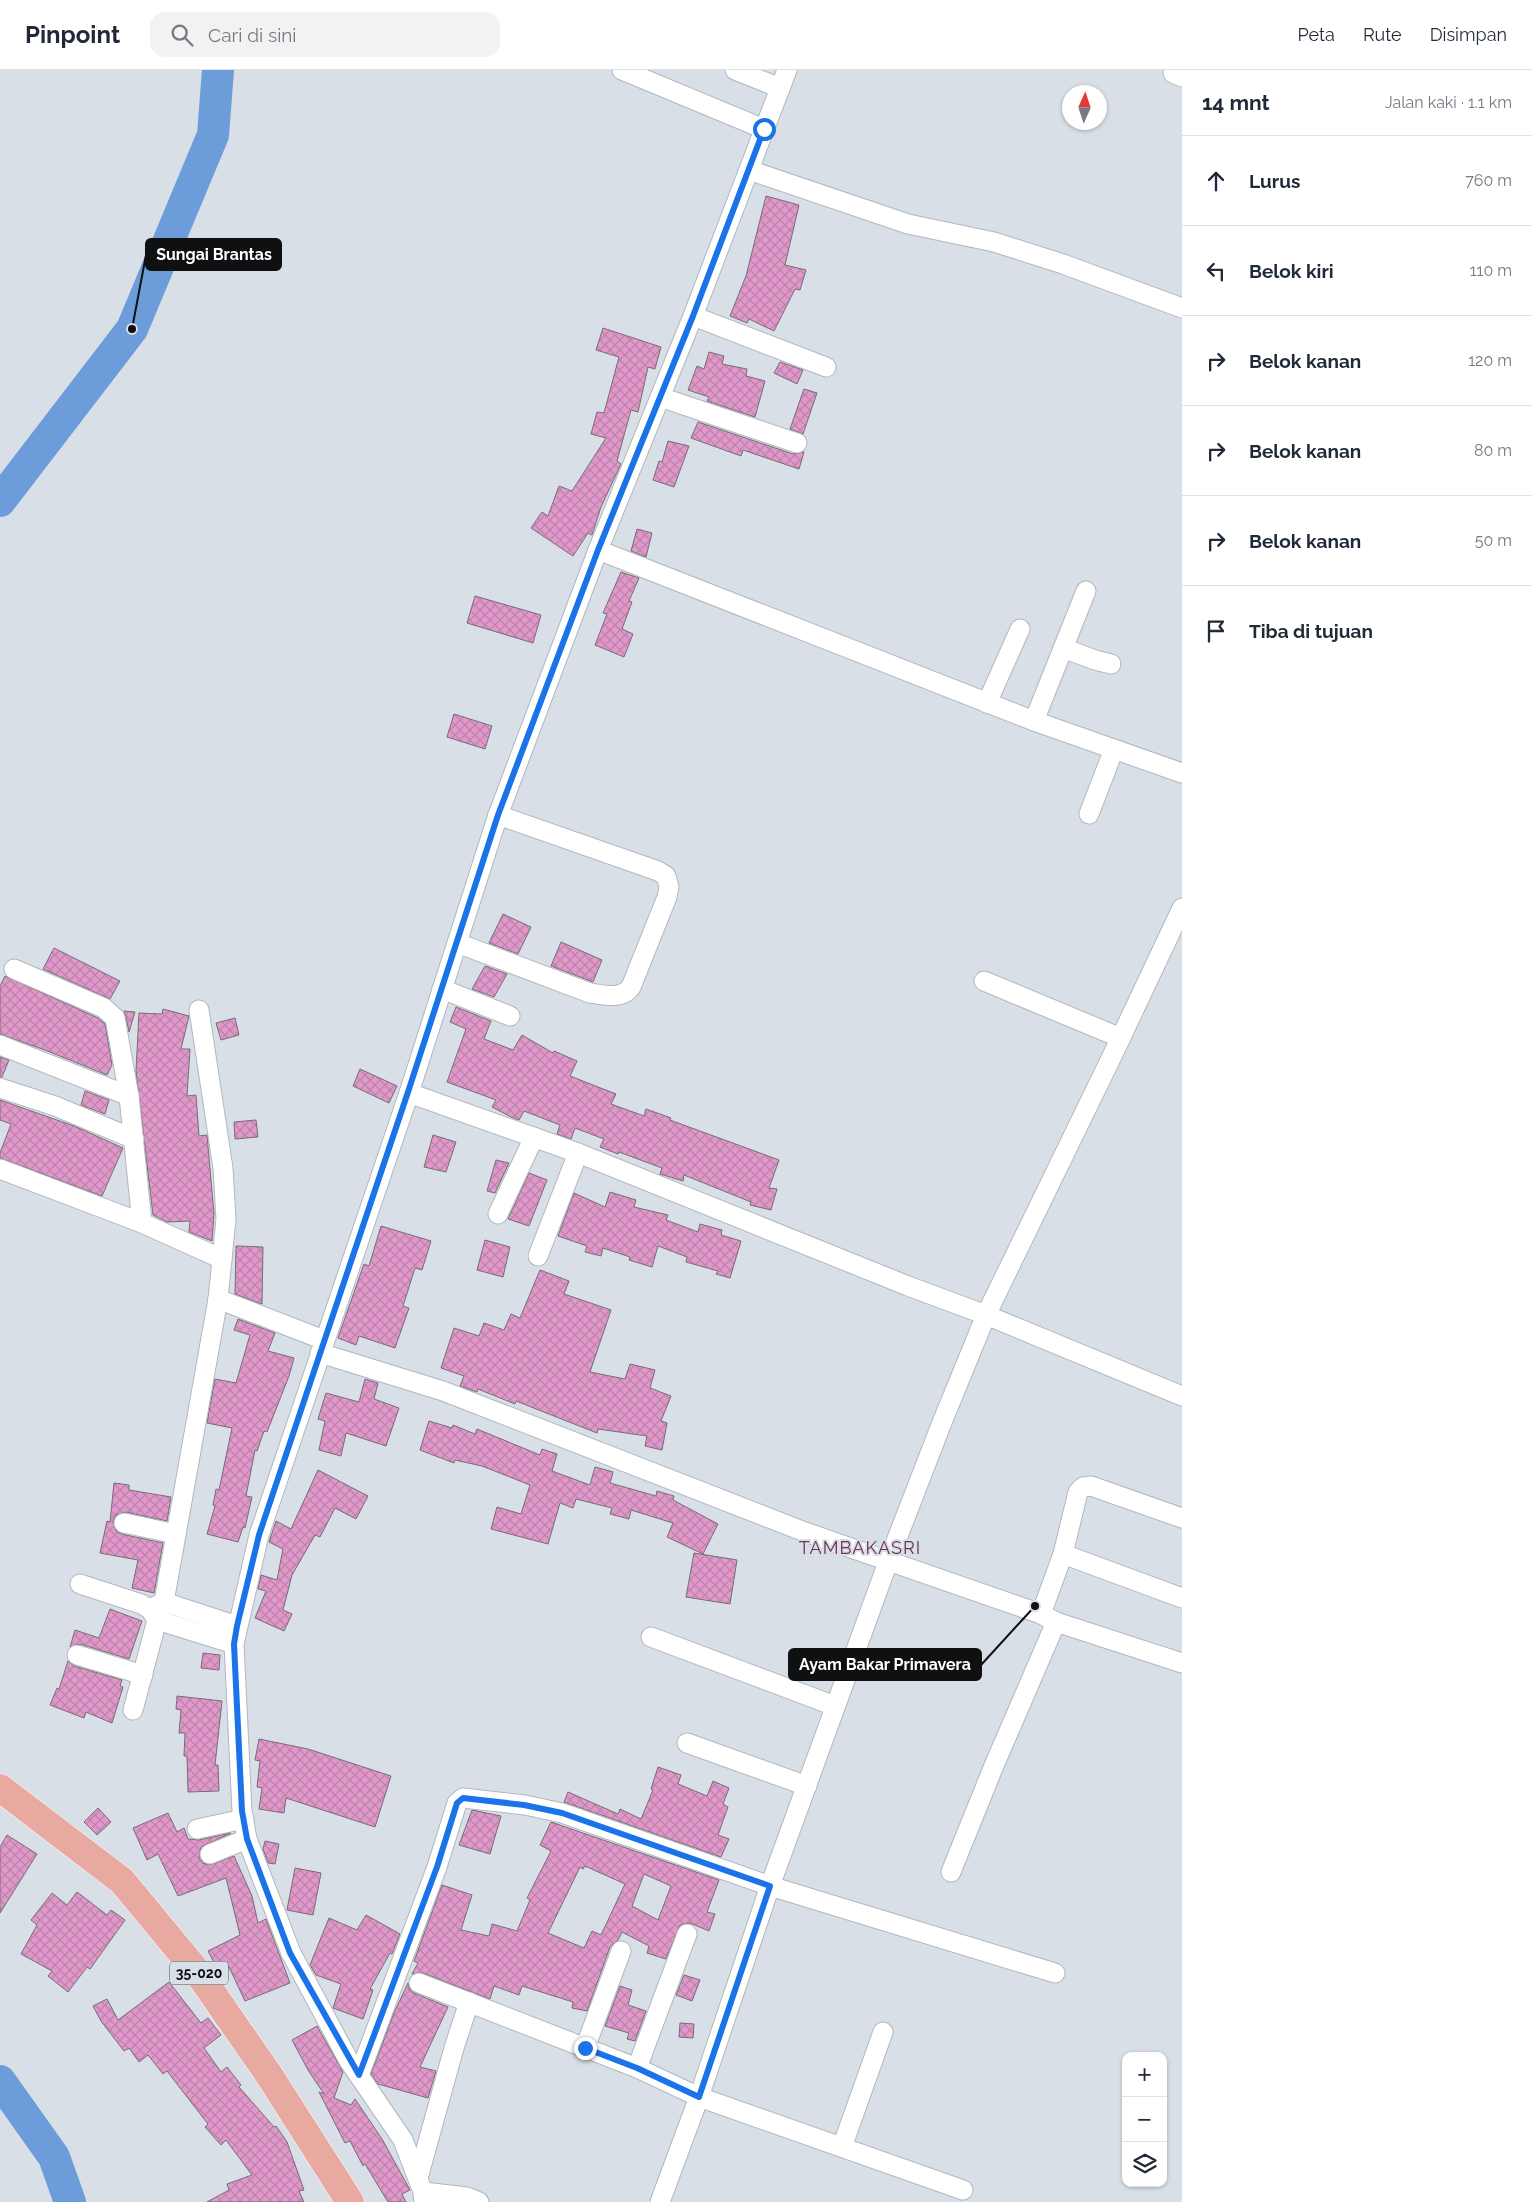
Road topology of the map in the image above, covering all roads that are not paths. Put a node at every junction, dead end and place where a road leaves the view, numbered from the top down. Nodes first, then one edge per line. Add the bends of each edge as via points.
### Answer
1 (622, 70) edge
2 (735, 70) edge
3 (787, 70) edge
4 (780, 88) junction
5 (764, 129) junction
6 (749, 170) junction
7 (1182, 308) edge
8 (693, 316) junction
9 (826, 367) dead end
10 (660, 397) junction
11 (797, 443) dead end
12 (598, 550) junction
13 (1086, 591) dead end
14 (1020, 629) dead end
15 (1063, 648) junction
16 (1111, 664) dead end
17 (987, 703) junction
18 (1034, 721) junction
19 (1114, 749) junction
20 (1182, 773) edge
21 (1089, 814) dead end
22 (498, 815) junction
23 (1182, 908) edge
24 (457, 943) junction
25 (14, 969) dead end
26 (984, 981) dead end
27 (442, 989) junction
28 (198, 1010) dead end
29 (510, 1016) dead end
30 (1121, 1038) junction
31 (0, 1045) edge
32 (0, 1088) edge
33 (408, 1092) junction
34 (129, 1096) junction
35 (534, 1138) junction
36 (134, 1139) junction
37 (578, 1153) junction
38 (0, 1169) edge
39 (498, 1214) dead end
40 (142, 1223) junction
41 (538, 1256) dead end
42 (222, 1259) junction
43 (218, 1299) junction
44 (986, 1315) junction
45 (322, 1347) junction
46 (1182, 1396) edge
47 (1182, 1518) edge
48 (124, 1523) dead end
49 (176, 1534) junction
50 (1063, 1554) junction
51 (888, 1562) junction
52 (80, 1584) dead end
53 (1182, 1598) edge
54 (157, 1610) junction
55 (1048, 1618) junction
56 (235, 1635) junction
57 (652, 1637) dead end
58 (77, 1655) dead end
59 (1182, 1663) edge
60 (143, 1675) junction
61 (835, 1706) junction
62 (134, 1710) dead end
63 (687, 1743) dead end
64 (808, 1786) junction
65 (0, 1788) edge
66 (244, 1819) junction
67 (197, 1830) dead end
68 (247, 1839) junction
69 (210, 1854) dead end
70 (951, 1872) dead end
71 (770, 1886) junction
72 (687, 1934) dead end
73 (621, 1951) dead end
74 (1055, 1973) dead end
75 (419, 1983) dead end
76 (469, 2002) junction
77 (883, 2032) dead end
78 (585, 2048) junction
79 (637, 2068) junction
80 (359, 2075) junction
81 (699, 2097) junction
82 (842, 2147) junction
83 (963, 2190) dead end
84 (422, 2191) edge
85 (350, 2202) edge
86 (479, 2202) edge
87 (660, 2202) edge

1 - 5 street
2 - 4 street
3 - 4 street
4 - 5 street
5 - 6 street
6 - 7 street via 908,224 994,242
6 - 8 street
8 - 9 street
8 - 10 street
10 - 11 street
10 - 12 street
12 - 17 street
12 - 22 street
13 - 15 street
14 - 17 street
15 - 16 street
15 - 18 street
17 - 18 street
18 - 19 street
19 - 20 street
19 - 21 street
22 - 24 street
22 - 24 street via 658,871 666,876 668,897 631,987 620,995 590,992
23 - 30 street
24 - 27 street
25 - 34 street via 111,1013 115,1018
26 - 30 street
27 - 29 street
27 - 33 street
28 - 42 street via 224,1168 226,1218
30 - 44 street
31 - 34 street
32 - 36 street via 55,1106
33 - 35 street
33 - 45 street
34 - 36 street
35 - 37 street
35 - 39 street
36 - 40 street
37 - 41 street
37 - 44 street
38 - 40 street
40 - 42 street
42 - 43 street
43 - 45 street
43 - 49 street
44 - 46 street
44 - 51 street
45 - 51 street
45 - 56 street via 259,1535
47 - 50 street via 1091,1486 1083,1488 1078,1492
48 - 49 street
49 - 54 street
50 - 53 street
50 - 55 street
51 - 55 street
51 - 61 street
52 - 54 street
54 - 56 street
54 - 60 street
55 - 59 street
55 - 70 street
56 - 66 street
57 - 61 street
58 - 60 street
60 - 62 street
61 - 64 street
63 - 64 street
64 - 71 street
65 - 85 main road, 35-020 via 122,1881 199,1974 270,2075
66 - 67 street
66 - 68 street
68 - 69 street
68 - 80 street via 290,1953
71 - 74 street
71 - 80 street via 562,1813 463,1798 457,1803 437,1867
71 - 81 street
72 - 79 street
73 - 78 street
75 - 76 street
76 - 78 street
76 - 84 street via 449,2066
77 - 82 street
78 - 79 street
79 - 81 street
80 - 84 street via 403,2140
81 - 82 street
81 - 87 street
82 - 83 street
84 - 86 street via 467,2197

